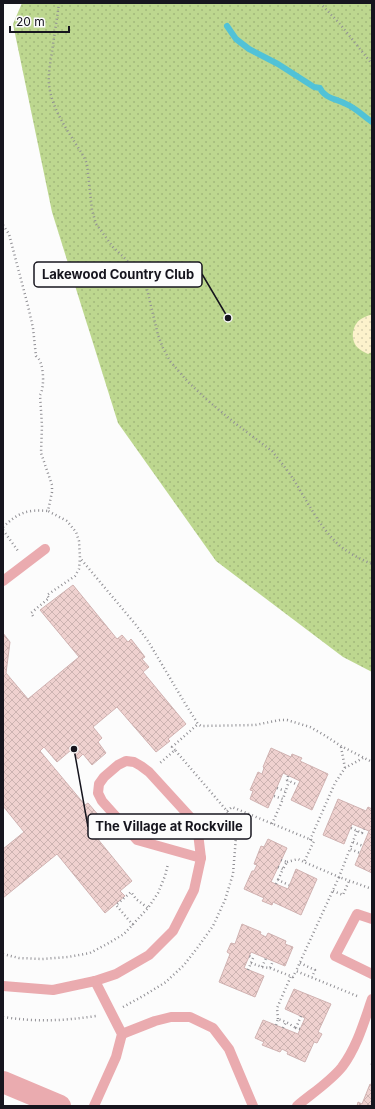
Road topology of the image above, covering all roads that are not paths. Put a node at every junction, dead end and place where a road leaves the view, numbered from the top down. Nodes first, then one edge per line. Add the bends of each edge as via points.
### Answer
1 (45, 550) dead end
2 (3, 581) edge
3 (201, 858) junction
4 (372, 920) edge
5 (372, 974) edge
6 (95, 981) junction
7 (3, 986) edge
8 (372, 999) edge
9 (122, 1034) junction
10 (3, 1082) edge
11 (60, 1106) edge
12 (94, 1106) edge
13 (253, 1106) edge
14 (297, 1106) edge

1 - 2 lane
3 - 3 lane via 198,834 191,818 149,772 134,762 126,761 118,764 104,777 99,784 98,793 102,801 137,840
3 - 6 lane via 194,890 173,931 149,955 116,974
4 - 5 lane via 357,914 336,956
6 - 7 lane via 53,990
6 - 9 lane
8 - 14 lane via 361,1031 341,1068
9 - 12 lane via 116,1057
9 - 13 lane via 171,1016 190,1017 213,1028 229,1049
10 - 11 street

